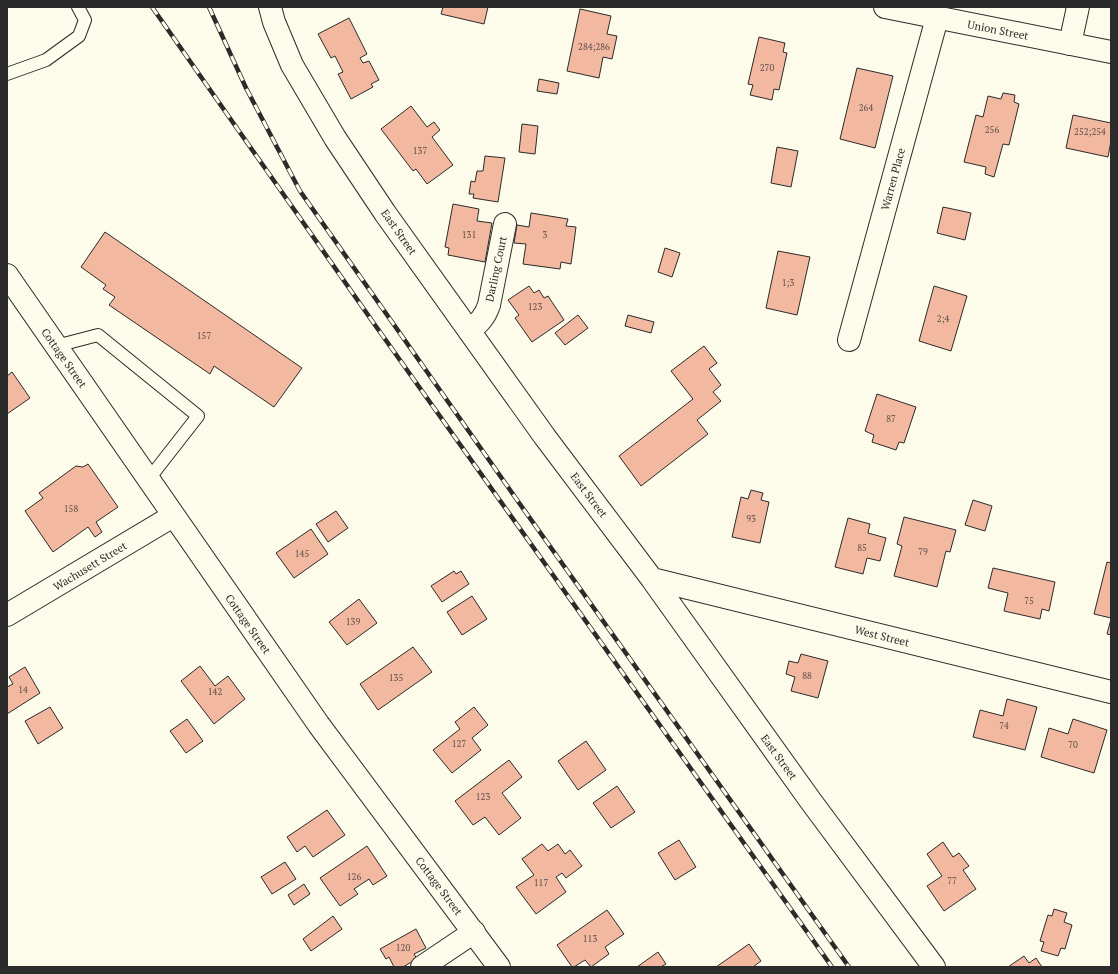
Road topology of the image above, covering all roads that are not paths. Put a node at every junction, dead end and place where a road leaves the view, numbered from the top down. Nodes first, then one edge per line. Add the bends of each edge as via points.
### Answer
1 (78, 7) edge
2 (270, 7) edge
3 (885, 7) edge
4 (1078, 7) edge
5 (937, 18) junction
6 (1070, 44) junction
7 (1111, 52) edge
8 (7, 74) edge
9 (505, 224) dead end
10 (7, 275) edge
11 (469, 331) junction
12 (849, 340) dead end
13 (56, 346) junction
14 (148, 480) junction
15 (173, 516) junction
16 (652, 580) junction
17 (7, 615) edge
18 (1111, 692) edge
19 (474, 932) junction
20 (422, 967) edge
21 (499, 967) edge
22 (934, 967) edge

1 - 8 lane via 85,20 79,36 46,60
2 - 11 street, East Street via 292,65 335,138
3 - 5 street, Union Street
4 - 6 street
5 - 6 street, Union Street
5 - 12 street, Warren Place
6 - 7 street, Union Street
9 - 11 street, Darling Court via 486,314
10 - 13 street, Cottage Street
11 - 16 street, East Street
13 - 14 street, Cottage Street
13 - 14 lane via 98,335 198,416
14 - 15 street, Cottage Street
15 - 17 street, Wachusett Street
15 - 19 street, Cottage Street via 319,725
16 - 18 street, West Street
16 - 22 street, East Street
19 - 20 street
19 - 21 street, Cottage Street

